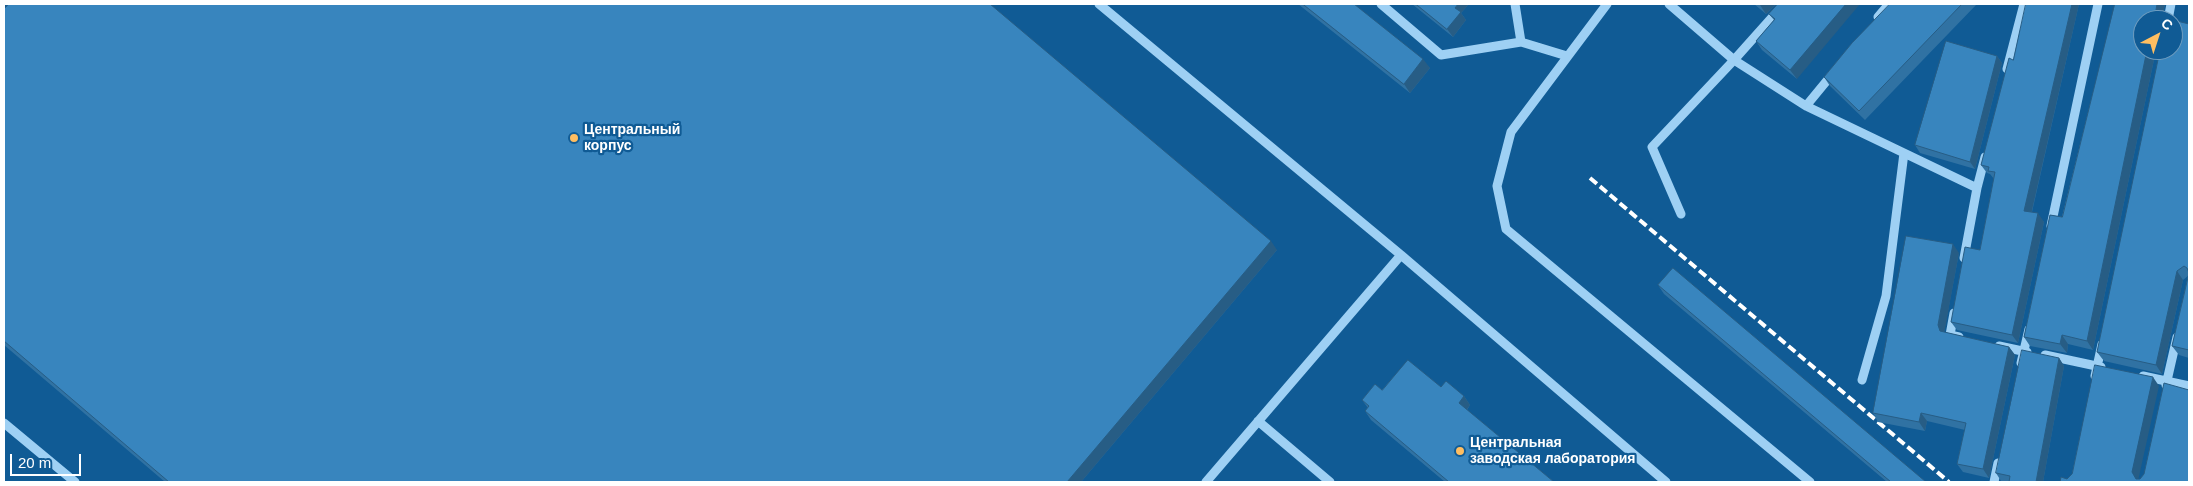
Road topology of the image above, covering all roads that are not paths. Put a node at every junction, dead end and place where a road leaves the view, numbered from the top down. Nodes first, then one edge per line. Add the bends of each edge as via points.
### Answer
1 (1099, 4) edge
2 (1381, 4) edge
3 (1515, 4) edge
4 (1607, 4) edge
5 (1669, 4) edge
6 (1784, 4) edge
7 (1889, 4) edge
8 (2024, 4) edge
9 (2098, 4) edge
10 (1871, 26) edge
11 (1521, 42) junction
12 (1567, 56) junction
13 (1734, 60) junction
14 (1842, 62) edge
15 (2005, 78) edge
16 (1806, 106) junction
17 (1987, 151) edge
18 (1904, 153) junction
19 (1978, 188) junction
20 (1681, 214) dead end
21 (2049, 235) edge
22 (1401, 255) junction
23 (1963, 267) edge
24 (1956, 306) edge
25 (2030, 322) edge
26 (2179, 326) edge
27 (2103, 338) edge
28 (1969, 339) edge
29 (1987, 343) edge
30 (2024, 351) junction
31 (2097, 366) junction
32 (2020, 370) edge
33 (2115, 370) edge
34 (2132, 374) edge
35 (1862, 380) dead end
36 (2167, 381) junction
37 (2093, 386) edge
38 (2189, 386) edge
39 (2163, 399) edge
40 (1258, 421) junction
41 (4, 423) edge
42 (2000, 454) edge
43 (75, 482) edge
44 (1206, 482) edge
45 (1330, 482) edge
46 (1666, 482) edge
47 (1810, 482) edge
48 (1994, 482) edge

1 - 22 street
2 - 11 street via 1440,55
3 - 11 street
4 - 12 street
5 - 13 street
6 - 13 street
7 - 10 street
8 - 15 street
9 - 21 street
11 - 12 street
12 - 47 street via 1511,132 1497,186 1506,229
13 - 16 street
13 - 20 street via 1652,147
14 - 16 street
16 - 18 street
17 - 19 street
18 - 19 street
18 - 35 street via 1886,296
19 - 23 street
22 - 40 street
22 - 46 street
24 - 28 street via 1950,336
25 - 30 street
26 - 36 street
27 - 31 street
29 - 30 street
30 - 31 street
30 - 32 street
31 - 33 street
31 - 37 street
34 - 36 street
36 - 38 street
36 - 39 street
40 - 44 street
40 - 45 street
41 - 43 street
42 - 48 street

